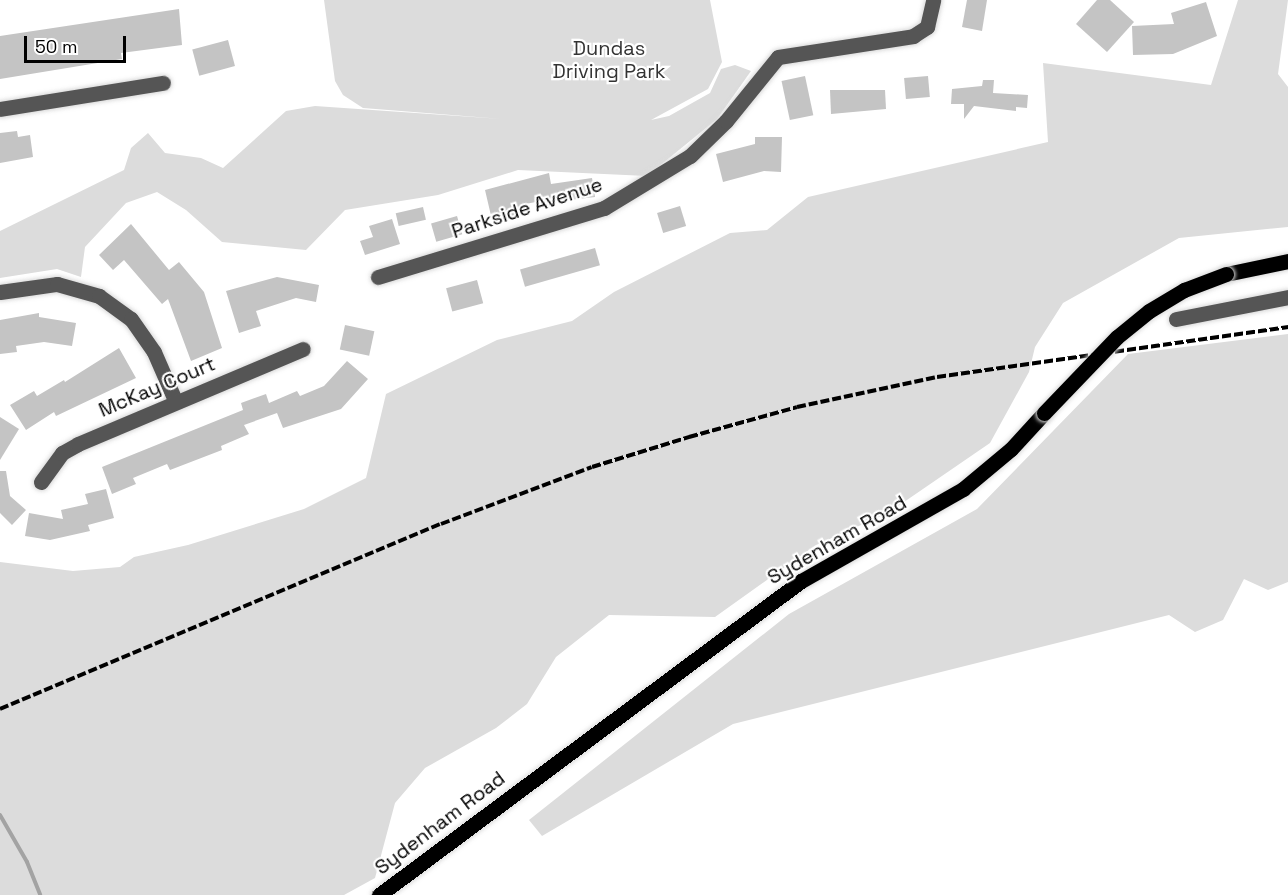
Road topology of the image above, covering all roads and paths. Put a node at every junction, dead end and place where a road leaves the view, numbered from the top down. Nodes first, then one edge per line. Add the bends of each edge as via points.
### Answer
1 (933, 0) edge
2 (163, 83) dead end
3 (0, 109) edge
4 (1288, 261) edge
5 (378, 277) dead end
6 (0, 292) edge
7 (1288, 297) edge
8 (1176, 319) dead end
9 (303, 349) dead end
10 (175, 400) junction
11 (41, 482) dead end
12 (379, 895) edge

1 - 5 street, Parkside Avenue via 927,27 913,36 778,57 726,121 690,156 604,208
2 - 3 street
4 - 12 main road, Sydenham Road, bridge via 1226,274 1184,290 1149,311 1117,337 1011,449 963,489 801,581
6 - 10 street via 57,284 99,296 131,319 154,352
7 - 8 street
9 - 10 street, McKay Court
10 - 11 street, McKay Court via 62,453

